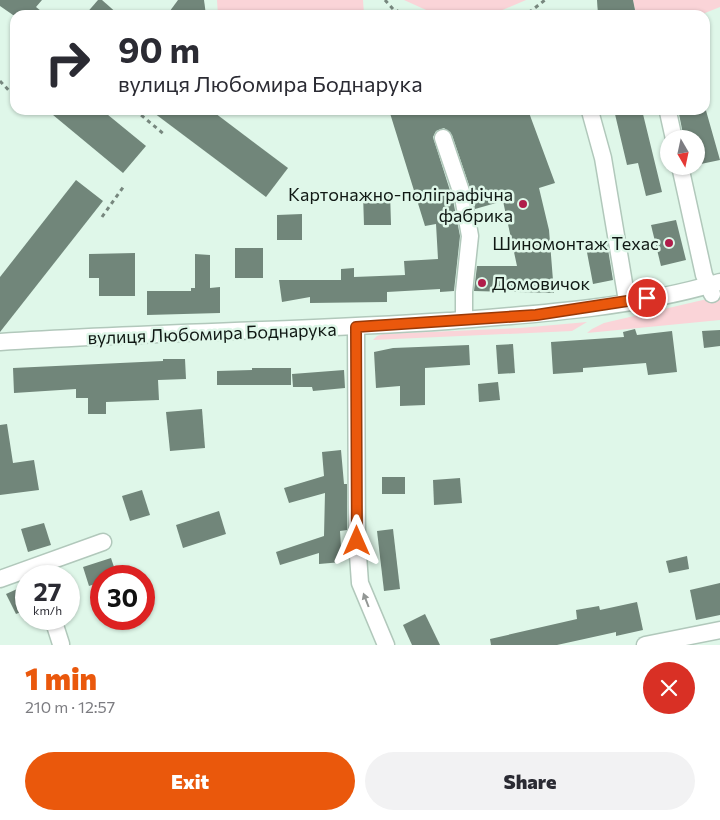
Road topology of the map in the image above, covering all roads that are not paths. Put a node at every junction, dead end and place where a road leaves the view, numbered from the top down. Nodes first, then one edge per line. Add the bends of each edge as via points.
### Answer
1 (591, 115) edge
2 (669, 115) edge
3 (672, 130) edge
4 (443, 138) dead end
5 (682, 175) edge
6 (713, 287) edge
7 (627, 302) junction
8 (464, 319) junction
9 (356, 327) junction
10 (0, 342) edge
11 (103, 542) dead end
12 (55, 565) edge
13 (15, 576) edge
14 (0, 579) edge
15 (56, 630) edge
16 (720, 630) edge
17 (61, 644) edge
18 (386, 645) edge
19 (645, 645) edge

1 - 7 street via 603,158
2 - 3 street
4 - 8 street via 463,197 470,236
5 - 6 street
6 - 7 street, вулиця Любомира Боднарука
7 - 8 street, вулиця Любомира Боднарука via 536,315
8 - 9 street, вулиця Любомира Боднарука
9 - 10 street, вулиця Любомира Боднарука
18 -> 9 street via 360,583
11 - 12 street
13 - 14 street
15 - 17 street
16 - 19 street

